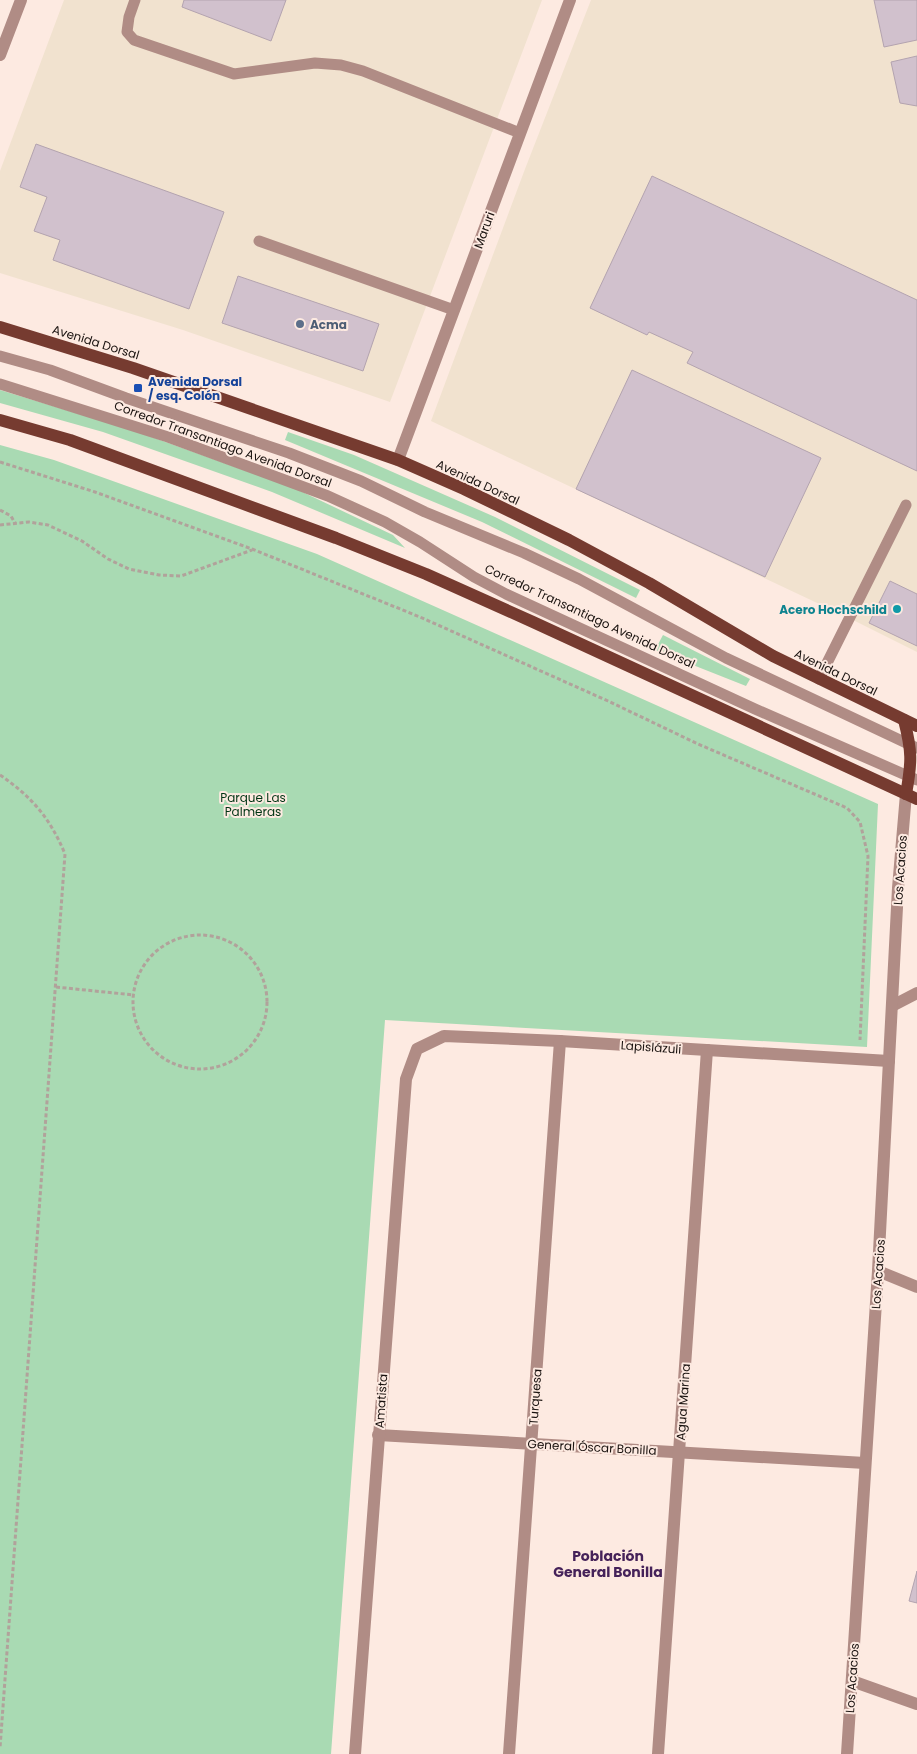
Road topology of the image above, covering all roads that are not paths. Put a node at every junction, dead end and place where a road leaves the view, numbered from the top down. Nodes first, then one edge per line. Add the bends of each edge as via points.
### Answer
1 (21, 0) edge
2 (135, 0) edge
3 (570, 0) edge
4 (0, 55) edge
5 (520, 133) junction
6 (259, 241) dead end
7 (454, 310) junction
8 (0, 327) edge
9 (0, 356) edge
10 (0, 384) edge
11 (0, 420) edge
12 (398, 460) junction
13 (906, 506) dead end
14 (819, 679) junction
15 (904, 720) junction
16 (917, 726) edge
17 (914, 747) edge
18 (913, 778) edge
19 (911, 797) edge
20 (917, 992) edge
21 (892, 1006) junction
22 (560, 1041) junction
23 (417, 1049) joint
24 (707, 1050) junction
25 (889, 1062) junction
26 (878, 1271) junction
27 (917, 1287) edge
28 (378, 1435) junction
29 (532, 1444) junction
30 (679, 1452) junction
31 (865, 1463) junction
32 (852, 1681) junction
33 (917, 1704) edge
34 (355, 1754) edge
35 (509, 1754) edge
36 (658, 1754) edge
37 (847, 1754) edge

1 - 4 street
2 - 5 lane via 127,32 134,40 234,74 315,63 341,65
3 - 5 street, Maruri
5 - 7 street, Maruri
6 - 7 lane
7 - 12 street, Maruri
8 - 12 main road, Avenida Dorsal via 142,371
9 - 17 lane, Corredor Transantiago Avenida Dorsal via 50,370 361,481 425,512 524,552 726,658
10 - 18 lane, Corredor Transantiago Avenida Dorsal via 168,437 328,496 385,522 506,594
11 - 19 main road via 70,440 426,574
12 - 14 main road, Avenida Dorsal via 569,540
13 - 14 lane
14 - 15 main road, Avenida Dorsal
15 - 16 main road, Avenida Dorsal
15 - 17 main road
17 - 18 main road
18 - 19 main road
19 - 21 street, Los Acacios via 898,888
20 - 21 street
21 - 25 street, Los Acacios
22 - 23 street, Lapislázuli via 444,1036
22 - 24 street, Lapislázuli
22 - 29 street, Turquesa
23 - 28 street, Amatista via 406,1079
24 - 25 street, Lapislázuli
24 - 30 street, Agua Marina
25 - 26 street, Los Acacios
26 - 27 street
26 - 31 street, Los Acacios
28 - 29 street, General Óscar Bonilla
28 - 34 street, Amatista
29 - 30 street, General Óscar Bonilla
29 - 35 street, Turquesa
30 - 31 street, General Óscar Bonilla
30 - 36 street, Agua Marina
31 - 32 street, Los Acacios
32 - 33 street
32 - 37 street, Los Acacios

